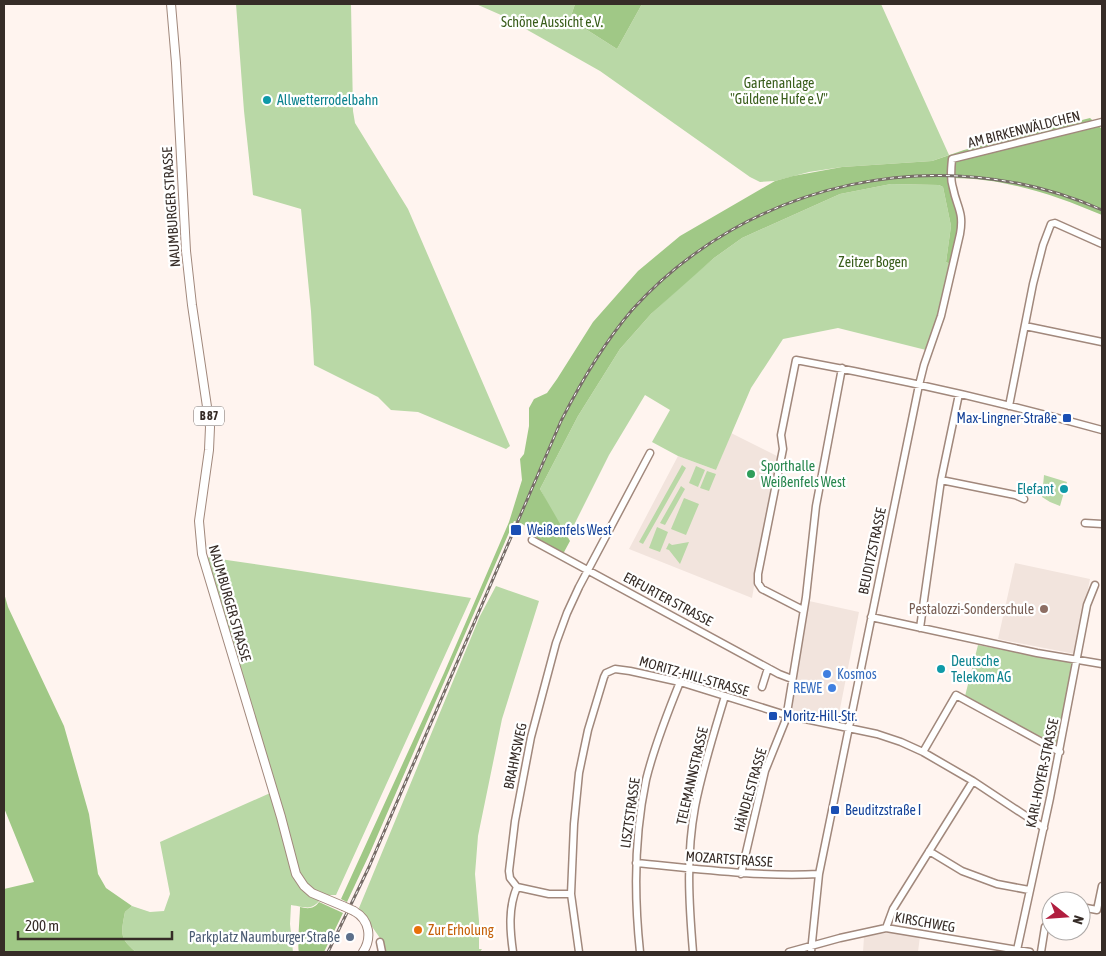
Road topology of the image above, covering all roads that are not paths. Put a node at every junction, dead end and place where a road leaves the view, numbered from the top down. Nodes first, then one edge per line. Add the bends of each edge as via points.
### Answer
1 (171, 4) edge
2 (1102, 122) edge
3 (952, 160) joint
4 (1102, 244) edge
5 (1025, 326) junction
6 (1102, 342) edge
7 (842, 368) junction
8 (919, 385) junction
9 (959, 394) junction
10 (1009, 406) junction
11 (1102, 430) edge
12 (650, 453) dead end
13 (942, 480) junction
14 (1024, 499) dead end
15 (1085, 523) dead end
16 (1102, 524) edge
17 (532, 540) dead end
18 (589, 571) junction
19 (1095, 585) dead end
20 (803, 610) junction
21 (871, 617) junction
22 (920, 628) junction
23 (1077, 660) junction
24 (1102, 664) edge
25 (768, 668) junction
26 (792, 679) junction
27 (680, 682) junction
28 (762, 686) dead end
29 (725, 696) junction
30 (786, 715) junction
31 (848, 729) junction
32 (924, 752) junction
33 (1060, 752) junction
34 (973, 781) junction
35 (1044, 828) junction
36 (929, 851) junction
37 (636, 863) junction
38 (689, 869) junction
39 (741, 874) junction
40 (820, 874) junction
41 (1102, 886) edge
42 (517, 888) junction
43 (1029, 890) junction
44 (572, 894) junction
45 (1091, 909) edge
46 (886, 928) junction
47 (380, 942) dead end
48 (811, 950) edge
49 (1016, 950) junction
50 (363, 952) edge
51 (382, 952) edge
52 (513, 952) edge
53 (579, 952) edge
54 (640, 952) edge
55 (693, 952) edge
56 (789, 952) edge
57 (1030, 952) edge

1 - 50 main road, NAUMBURGER STRASSE / B 87, bridge via 186,251 210,427 199,513 200,546 296,874 312,893 362,916 368,928 368,942
2 - 3 street, AM BIRKENWÄLDCHEN
3 - 8 street, BEUDITZSTRASSE via 952,186 962,222 941,316
4 - 5 street via 1051,224 1043,245
5 - 6 street
5 - 10 street
7 - 8 street
7 - 20 street, HÄNDELSTRASSE via 816,506
7 - 20 street via 796,360 781,435 783,449 758,574 762,589
8 - 9 street
8 - 21 street, BEUDITZSTRASSE
9 - 10 street
9 - 13 street
10 - 11 street
12 - 18 street, BRAHMSWEG
13 - 14 street via 1015,494
13 - 22 street
15 - 16 street
17 - 18 street, ERFURTER STRASSE
18 - 25 street, ERFURTER STRASSE
18 - 42 street, BRAHMSWEG via 556,643 531,737 510,851 509,875
19 - 23 street, KARL-HOYER-STRASSE via 1087,605
20 - 26 street, HÄNDELSTRASSE
21 - 22 street
21 - 31 street, BEUDITZSTRASSE
22 - 23 street
23 - 24 street
23 - 33 street, KARL-HOYER-STRASSE
25 - 26 street, ERFURTER STRASSE
25 - 28 street
26 - 30 street, HÄNDELSTRASSE
27 - 29 street, MORITZ-HILL-STRASSE
27 - 37 street, LISZTSTRASSE via 647,779 639,820
27 - 44 street, MORITZ-HILL-STRASSE via 620,669 610,671 604,677 579,773
29 - 30 street, MORITZ-HILL-STRASSE
29 - 38 street, TELEMANNSTRASSE via 697,796
30 - 31 street, MORITZ-HILL-STRASSE
30 - 39 street, HÄNDELSTRASSE via 765,771
31 - 32 street, MORITZ-HILL-STRASSE via 878,734
31 - 40 street, BEUDITZSTRASSE
32 - 33 street via 956,695
32 - 34 street, MORITZ-HILL-STRASSE
33 - 35 street, KARL-HOYER-STRASSE
34 - 35 street, MORITZ-HILL-STRASSE
34 - 36 street
35 - 43 street, KARL-HOYER-STRASSE
36 - 43 street via 962,871 996,884
36 - 46 street via 893,910
37 - 38 street, MOZARTSTRASSE
37 - 54 street, LISZTSTRASSE
38 - 39 street, MOZARTSTRASSE
38 - 55 street, TELEMANNSTRASSE
39 - 40 street, MOZARTSTRASSE
40 - 48 street, BEUDITZSTRASSE
41 - 45 street via 1097,910
42 - 44 street
42 - 52 street via 511,908
43 - 49 street, KARL-HOYER-STRASSE
44 - 53 street, MORITZ-HILL-STRASSE
46 - 48 street, KIRSCHWEG via 840,938
46 - 49 street, KIRSCHWEG
47 - 51 street
48 - 56 street, KIRSCHWEG
49 - 57 street, KIRSCHWEG

